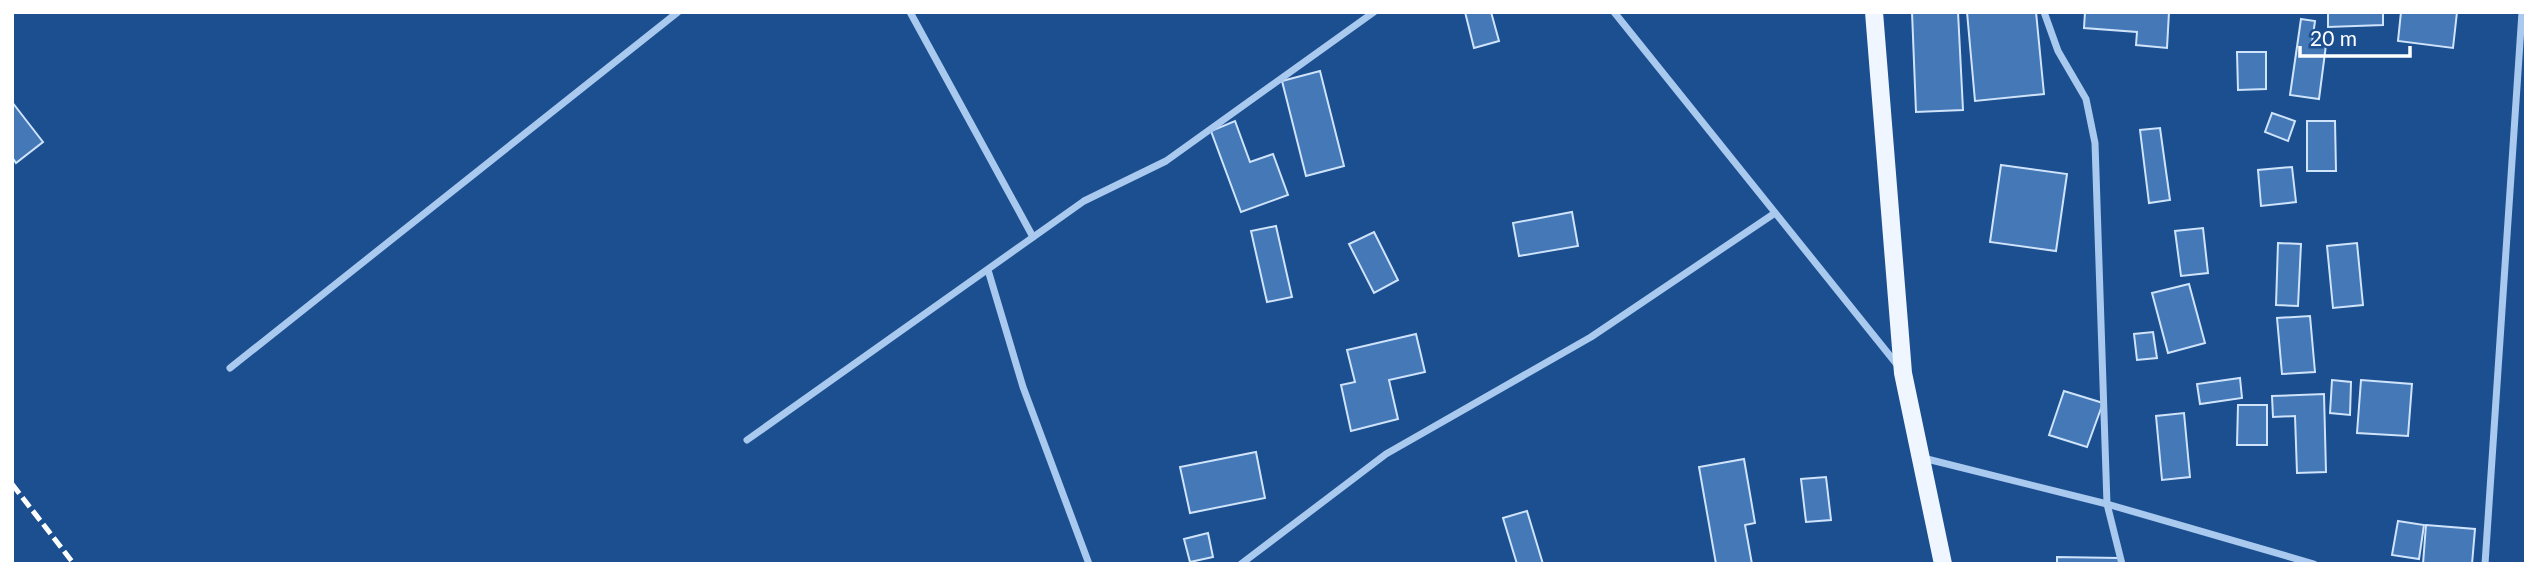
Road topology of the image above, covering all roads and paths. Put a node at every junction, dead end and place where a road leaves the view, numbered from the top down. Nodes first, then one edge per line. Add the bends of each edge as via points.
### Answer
1 (678, 12) edge
2 (910, 12) edge
3 (1374, 12) edge
4 (1614, 12) edge
5 (1874, 12) edge
6 (2044, 12) edge
7 (2522, 12) edge
8 (1775, 212) junction
9 (1033, 237) junction
10 (988, 270) junction
11 (230, 368) dead end
12 (1903, 373) junction
13 (747, 440) dead end
14 (1922, 458) junction
15 (2107, 504) junction
16 (1089, 564) edge
17 (1241, 564) edge
18 (1943, 564) edge
19 (2122, 564) edge
20 (2314, 564) edge
21 (2485, 564) edge

1 - 11 street
2 - 9 street
3 - 9 street via 1166,162 1084,201
4 - 8 street
5 - 12 main road
6 - 15 street via 2058,51 2085,99 2095,143
7 - 21 street
8 - 12 street
8 - 17 street via 1591,337 1385,454
9 - 10 street
10 - 13 street
10 - 16 street via 1023,387
12 - 14 main road
14 - 15 street
14 - 18 main road
15 - 19 street
15 - 20 street

